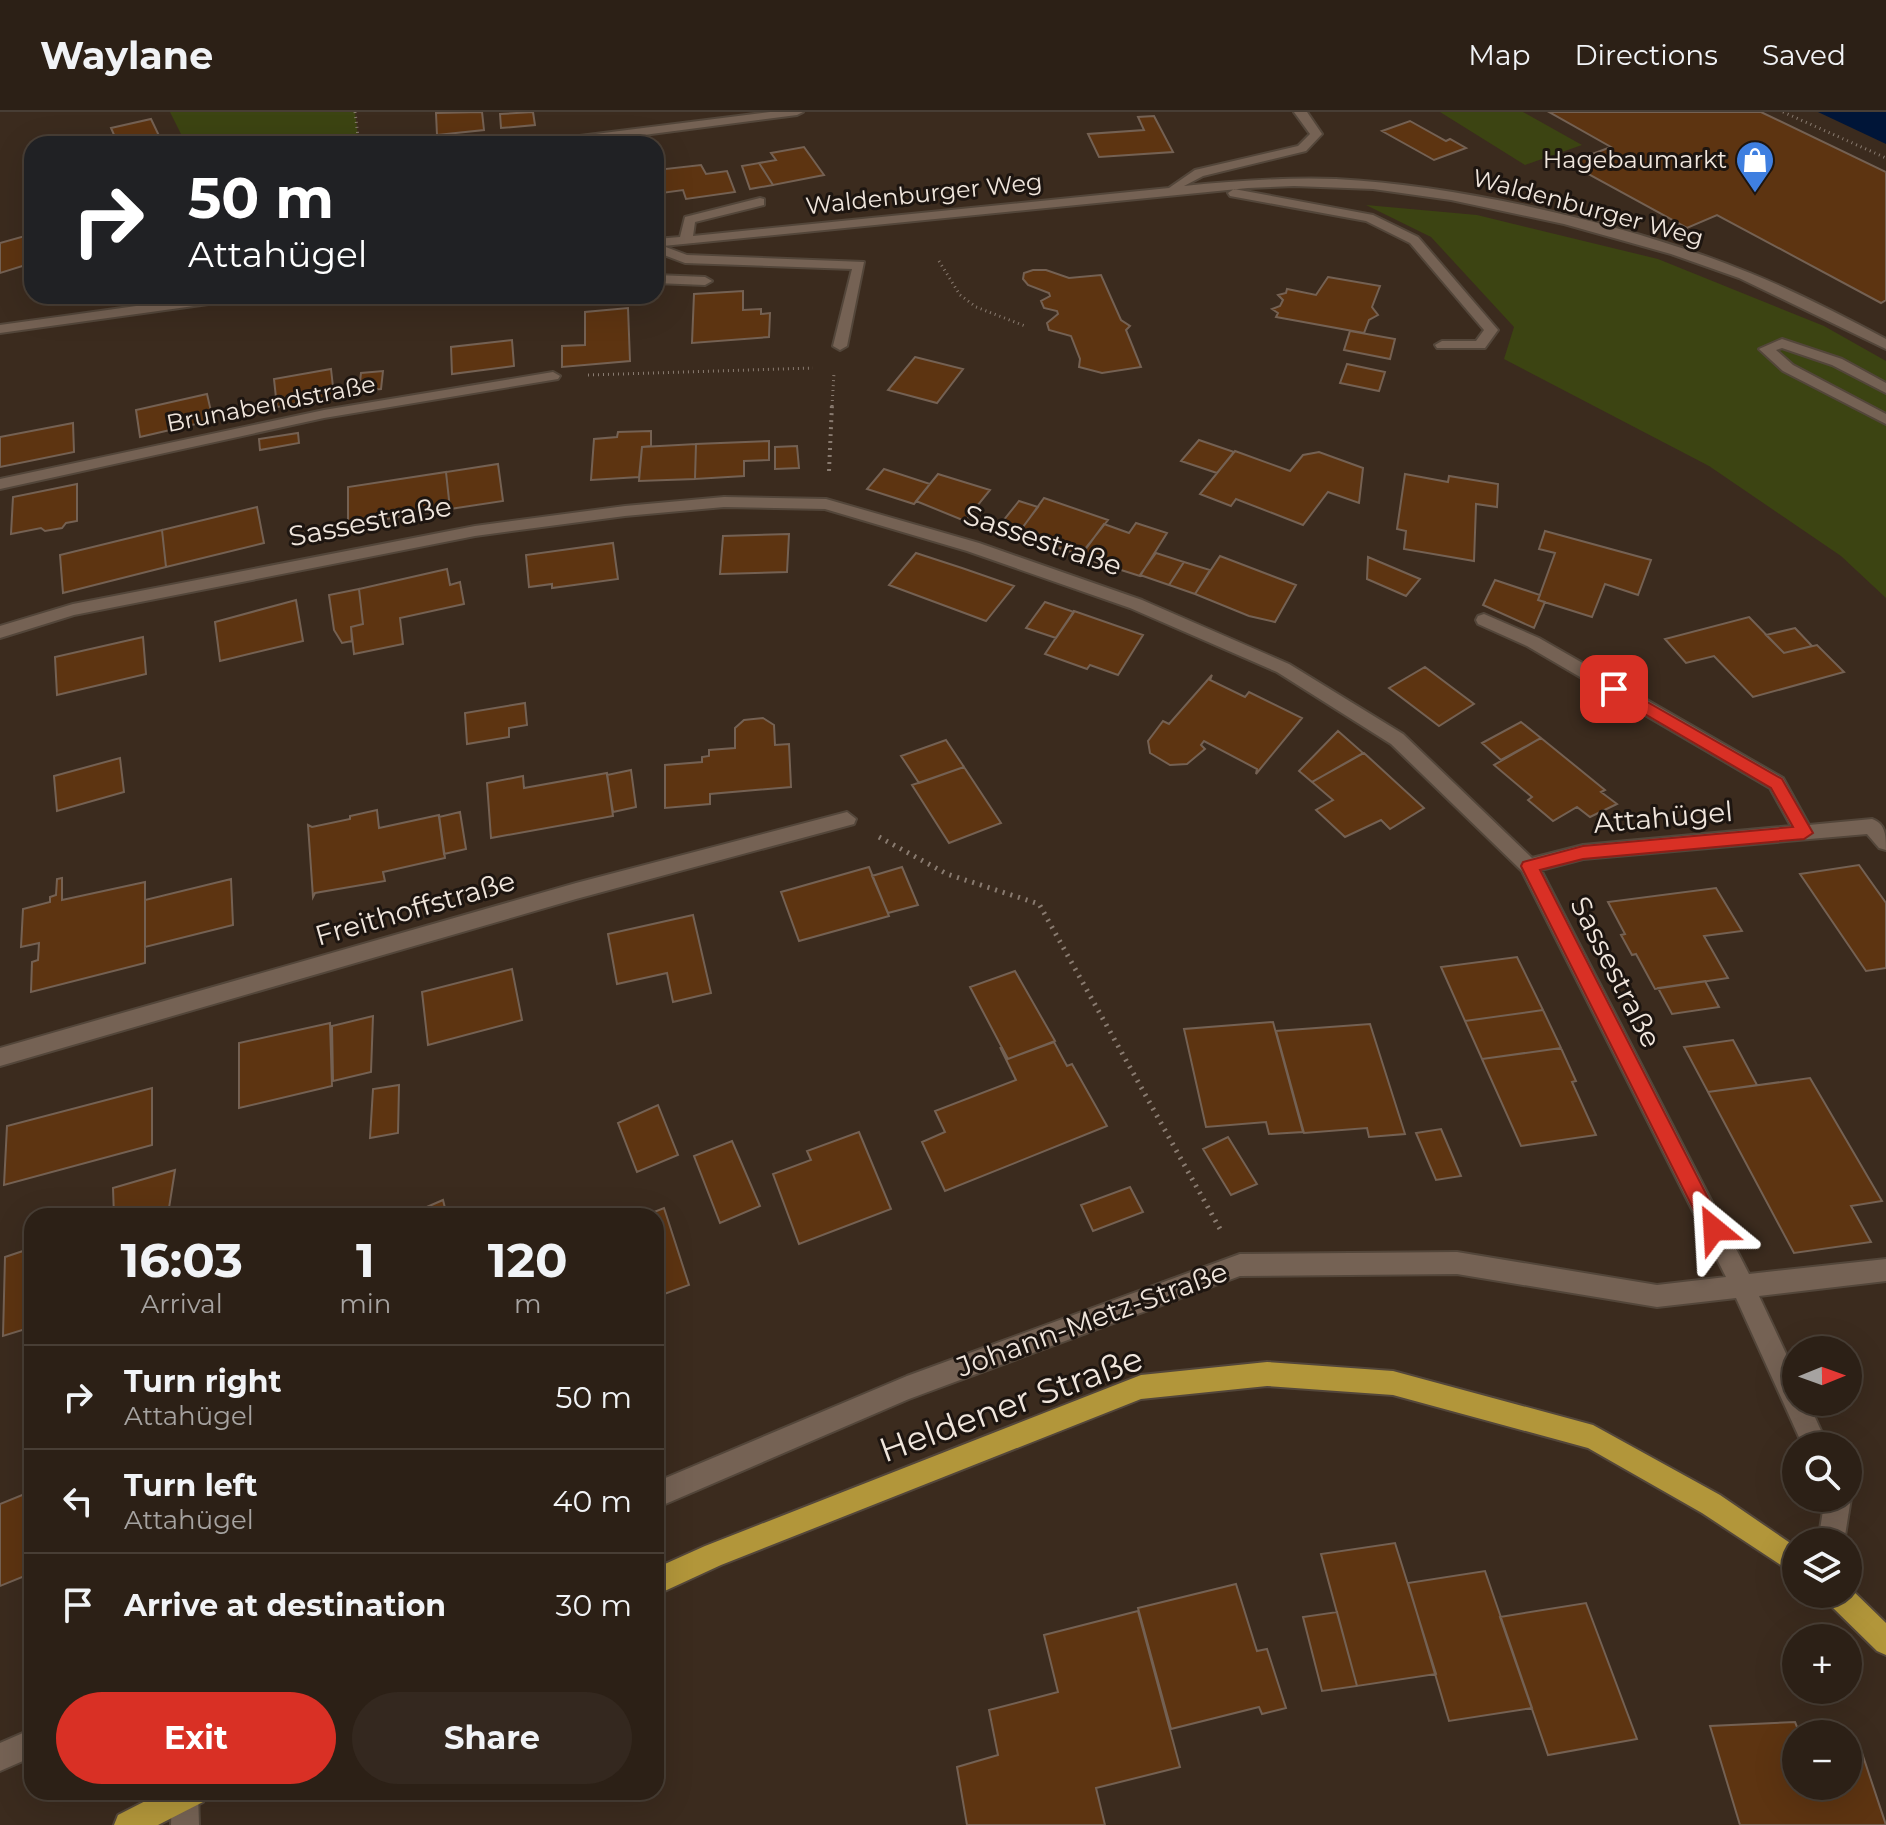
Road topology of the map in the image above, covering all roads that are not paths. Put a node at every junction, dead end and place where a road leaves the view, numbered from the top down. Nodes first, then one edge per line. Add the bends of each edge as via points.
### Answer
1 (797, 112) edge
2 (1300, 112) edge
3 (610, 136) edge
4 (1203, 188) junction
5 (1166, 191) junction
6 (760, 202) dead end
7 (686, 239) junction
8 (664, 243) edge
9 (664, 249) edge
10 (664, 279) edge
11 (705, 281) dead end
12 (180, 304) edge
13 (0, 329) edge
14 (1442, 345) dead end
15 (1886, 345) edge
16 (840, 346) road end
17 (553, 376) road end
18 (1886, 389) edge
19 (1886, 420) edge
20 (0, 484) edge
21 (1484, 620) dead end
22 (0, 632) edge
23 (847, 819) road end
24 (1804, 833) junction
25 (1886, 843) edge
26 (1529, 866) junction
27 (0, 1057) edge
28 (1886, 1270) edge
29 (1742, 1285) junction
30 (1810, 1432) edge
31 (664, 1492) edge
32 (1782, 1552) edge
33 (664, 1578) edge
34 (1851, 1608) edge
35 (1886, 1642) edge
36 (24, 1746) edge
37 (0, 1757) edge
38 (177, 1800) edge
39 (188, 1800) edge
40 (128, 1825) edge
41 (185, 1825) edge

1 - 3 street
2 - 5 street, Waldenburger Weg via 1316,134 1302,149 1199,173
4 - 5 street, Waldenburger Weg
4 - 14 street via 1369,218 1414,240 1491,330 1480,345
4 - 15 street, Waldenburger Weg via 1349,184 1514,207 1743,274
5 - 7 street, Waldenburger Weg
6 - 7 street via 689,220
7 - 8 street, Waldenburger Weg
9 - 16 street, Waldenburger Weg via 685,259 859,265
10 - 11 street
12 - 13 street
17 - 20 street, Brunabendstraße via 324,414
18 - 19 street via 1837,362 1782,343 1766,349 1788,368
21 - 24 street, Attahügel via 1533,642 1777,783
22 - 26 street, Sassestraße via 73,610 475,531 724,502 826,504 973,547 1136,604 1283,668 1397,739
23 - 27 street, Freithoffstraße
24 - 25 street, Attahügel via 1872,826
24 - 26 street, Attahügel via 1583,852
26 - 29 street, Sassestraße
28 - 29 street
29 - 30 street, Sassestraße
29 - 31 street, Johann-Metz-Straße via 1657,1296 1457,1263 1240,1265 907,1388
32 - 33 main road, Heldener Straße via 1711,1504 1593,1437 1393,1383 1267,1374 1141,1387
34 - 35 main road
36 - 37 street
38 - 40 main road
39 - 41 street

